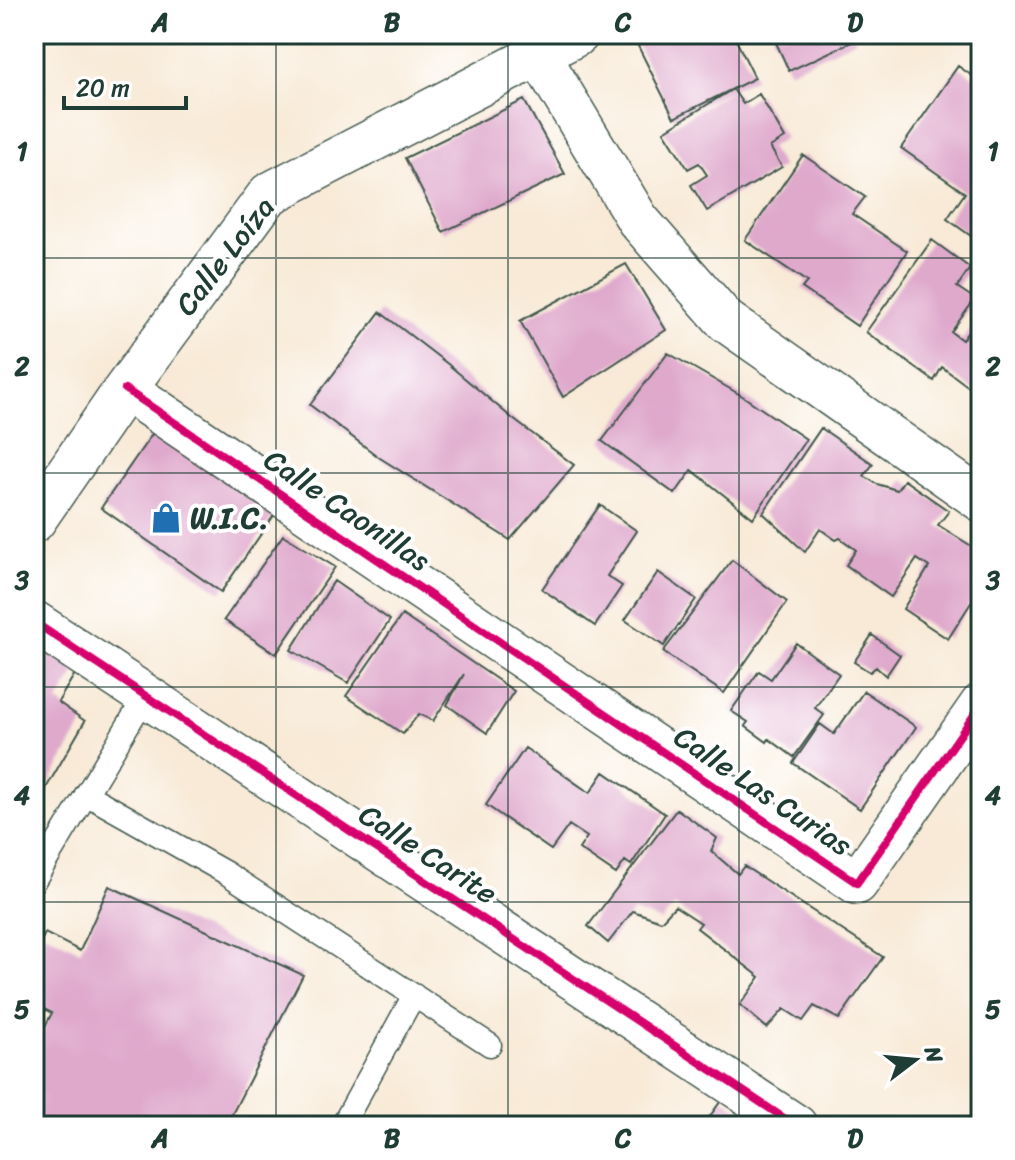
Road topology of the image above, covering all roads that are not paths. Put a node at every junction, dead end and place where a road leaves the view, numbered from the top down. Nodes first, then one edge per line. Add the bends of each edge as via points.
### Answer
1 (578, 34) edge
2 (539, 55) junction
3 (125, 389) junction
4 (981, 500) edge
5 (34, 521) edge
6 (34, 622) edge
7 (543, 670) joint
8 (145, 697) junction
9 (981, 705) edge
10 (86, 794) junction
11 (34, 881) edge
12 (414, 995) junction
13 (490, 1045) dead end
14 (342, 1126) edge
15 (796, 1126) edge

1 - 2 street, Calle Loíza
2 - 3 street, Calle Loíza via 269,194
2 - 4 street via 638,220 726,321
3 - 5 street, Calle Loíza
3 - 7 street, Calle Caonillas
6 - 8 street, Calle Carite
7 - 9 street, Calle Las Curias via 857,883
8 - 10 lane
8 - 15 street, Calle Carite
10 - 11 lane
10 - 12 lane via 226,873
12 - 13 lane
12 - 14 lane

